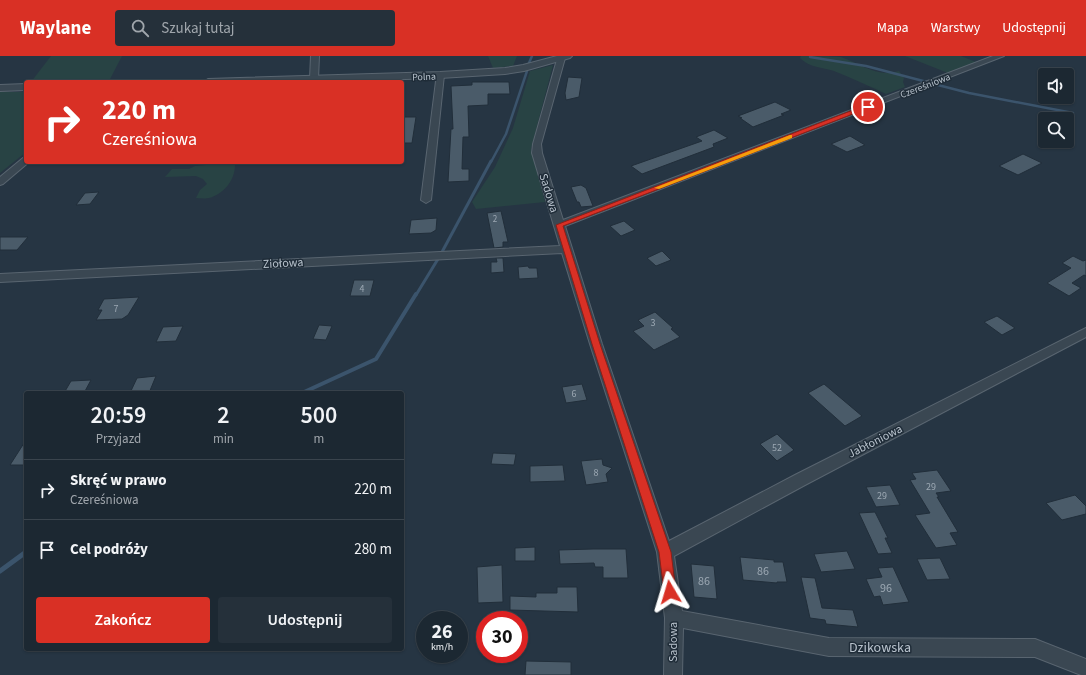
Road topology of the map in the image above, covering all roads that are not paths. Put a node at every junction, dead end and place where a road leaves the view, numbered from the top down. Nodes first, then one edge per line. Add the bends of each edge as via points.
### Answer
1 (315, 56) edge
2 (1000, 56) edge
3 (564, 57) edge
4 (440, 75) junction
5 (314, 79) junction
6 (279, 80) edge
7 (24, 87) edge
8 (0, 88) edge
9 (24, 162) edge
10 (0, 182) edge
11 (426, 200) dead end
12 (559, 225) junction
13 (566, 249) junction
14 (0, 278) edge
15 (1086, 332) edge
16 (665, 552) junction
17 (674, 618) junction
18 (1086, 668) edge
19 (673, 675) edge

1 - 5 street
2 - 12 street, Czereśniowa
3 - 4 street, Polna via 514,70
3 - 12 street, Sadowa via 537,144 537,153
4 - 5 street, Polna
4 - 11 street
5 - 6 street, Polna
7 - 8 street
9 - 10 street
12 - 13 street, Sadowa
13 - 14 street, Ziołowa
13 - 16 street, Sadowa
15 - 16 street, Jabłoniowa
16 - 17 street, Sadowa
17 - 18 street, Dzikowska via 829,647 1035,648
17 - 19 street, Sadowa

